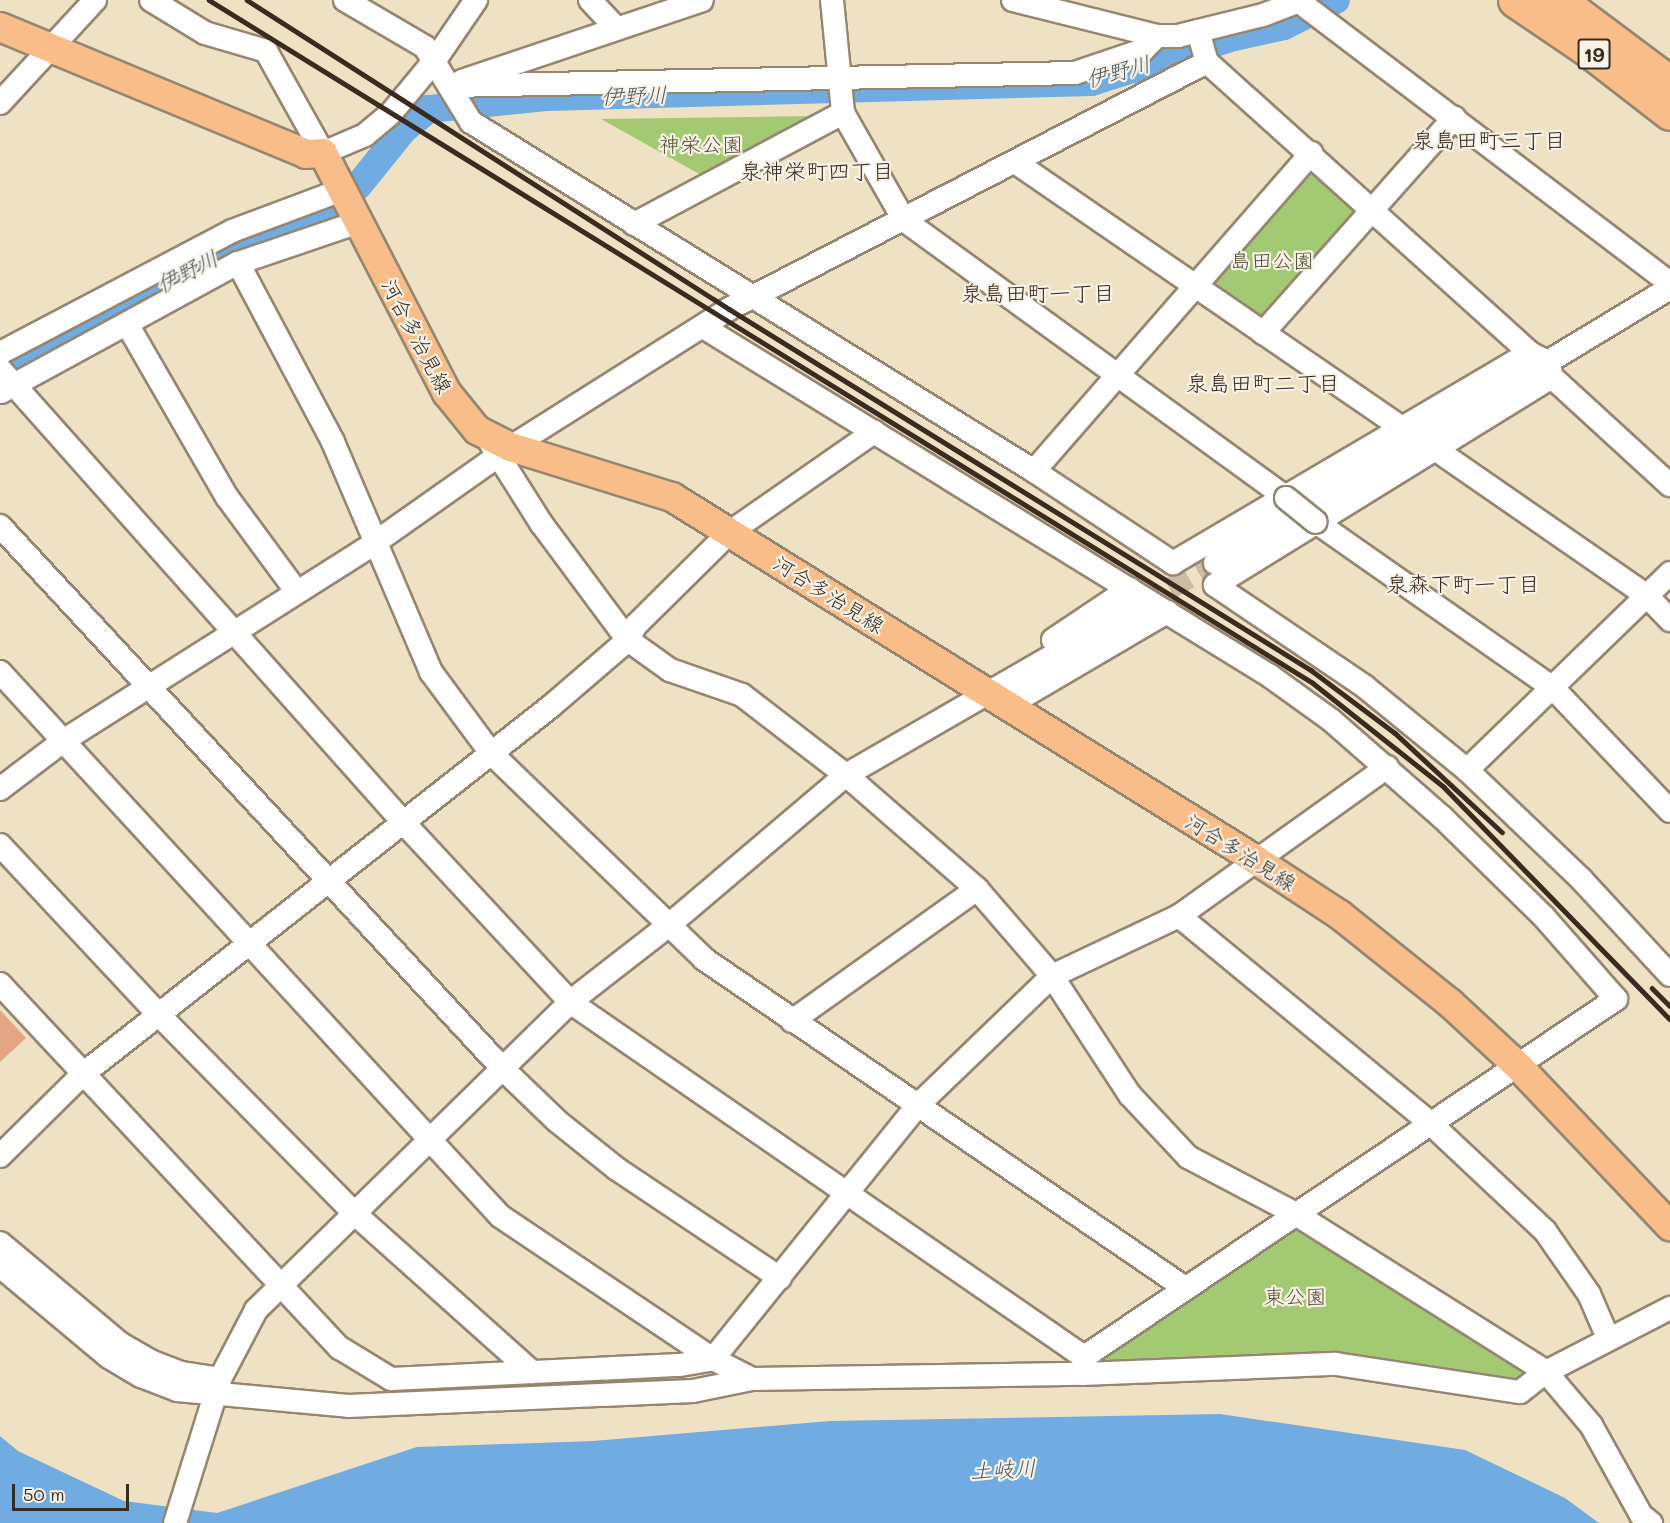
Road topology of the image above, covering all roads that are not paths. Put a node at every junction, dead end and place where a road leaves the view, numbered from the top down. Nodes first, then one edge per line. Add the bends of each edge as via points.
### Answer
1 (95, 0) edge
2 (151, 0) edge
3 (345, 0) edge
4 (476, 0) edge
5 (590, 0) edge
6 (702, 0) edge
7 (832, 0) edge
8 (1013, 0) edge
9 (1299, 0) edge
10 (1515, 0) edge
11 (1559, 0) edge
12 (0, 27) edge
13 (616, 28) junction
14 (1198, 31) junction
15 (1157, 36) junction
16 (52, 50) junction
17 (435, 60) junction
18 (1206, 62) junction
19 (840, 81) junction
20 (1670, 83) edge
21 (450, 86) junction
22 (0, 102) edge
23 (843, 113) junction
24 (1670, 113) edge
25 (1454, 118) junction
26 (323, 153) junction
27 (1311, 153) junction
28 (1015, 162) junction
29 (349, 209) junction
30 (1373, 209) junction
31 (904, 220) junction
32 (634, 224) junction
33 (238, 263) junction
34 (1670, 283) edge
35 (1195, 284) junction
36 (1670, 288) edge
37 (754, 299) junction
38 (127, 324) junction
39 (703, 327) junction
40 (1263, 333) junction
41 (0, 353) edge
42 (1543, 364) junction
43 (1117, 376) junction
44 (5, 382) edge
45 (1403, 429) junction
46 (874, 432) junction
47 (499, 446) junction
48 (1435, 449) junction
49 (1034, 471) junction
50 (1670, 485) edge
51 (1286, 498) junction
52 (1316, 522) junction
53 (0, 526) edge
54 (729, 533) junction
55 (376, 542) junction
56 (1215, 563) tunnel mouth
57 (1670, 573) edge
58 (297, 592) junction
59 (1646, 595) junction
60 (1135, 597) junction
61 (1167, 612) junction
62 (1670, 620) edge
63 (233, 632) junction
64 (628, 640) junction
65 (0, 672) edge
66 (148, 686) junction
67 (1552, 687) junction
68 (991, 696) junction
69 (63, 741) junction
70 (491, 753) junction
71 (1387, 767) junction
72 (1467, 770) junction
73 (846, 776) junction
74 (0, 789) edge
75 (1670, 811) edge
76 (403, 822) junction
77 (0, 845) edge
78 (1256, 860) junction
79 (328, 881) junction
80 (977, 889) junction
81 (1179, 916) junction
82 (669, 925) junction
83 (250, 945) junction
84 (1668, 969) edge
85 (1052, 976) junction
86 (0, 984) edge
87 (570, 1002) junction
88 (159, 1015) junction
89 (792, 1021) junction
90 (1518, 1066) junction
91 (503, 1069) junction
92 (83, 1074) junction
93 (917, 1106) junction
94 (1429, 1122) junction
95 (431, 1140) junction
96 (0, 1156) edge
97 (847, 1197) junction
98 (354, 1213) junction
99 (1294, 1213) junction
100 (1670, 1226) edge
101 (0, 1243) edge
102 (0, 1266) edge
103 (780, 1278) junction
104 (280, 1286) junction
105 (1185, 1288) junction
106 (1670, 1308) edge
107 (1608, 1338) junction
108 (713, 1359) junction
109 (1084, 1365) junction
110 (532, 1372) junction
111 (1546, 1372) junction
112 (752, 1379) junction
113 (215, 1394) junction
114 (175, 1523) edge
115 (1651, 1523) edge

1 - 16 street
2 - 26 street via 205,33 266,51
3 - 17 street via 425,47
4 - 17 street
5 - 13 street
6 - 13 street
7 - 19 street
8 - 15 street
9 - 14 street via 1263,15
9 - 25 street
10 - 24 highway, 19 via 1586,48
11 - 20 highway, 19
12 - 16 main road
13 - 21 street
14 - 15 street
14 - 18 street
15 - 19 street via 1143,50 1075,74
16 - 22 street
16 - 26 main road via 306,154
17 - 21 street
17 - 26 street via 376,127
18 - 27 street
18 - 28 street
19 - 21 street
19 - 23 street
21 - 32 street via 471,122
23 - 31 street
23 - 32 street
25 - 30 street
25 - 34 street
26 - 29 main road, 河合多治見線
27 - 30 street
27 - 35 street
28 - 31 street
28 - 35 street
29 - 33 street
29 - 41 street via 232,231
29 - 47 main road, 河合多治見線 via 447,393 463,416
30 - 40 street
30 - 42 street
31 - 37 street
31 - 43 street
32 - 37 street
33 - 38 street
33 - 55 street via 333,442
35 - 40 street
35 - 43 street
36 - 42 street
37 - 39 street via 729,309
37 - 49 street
38 - 44 street
38 - 58 street via 227,497
39 - 46 street
39 - 47 street
40 - 45 street
42 - 45 street
42 - 48 street
42 - 50 street
42 - 56 street
43 - 49 street
43 - 51 street
44 - 63 street
45 - 51 street
46 - 54 street
46 - 60 street
47 - 54 main road, 河合多治見線 via 672,497
47 - 55 street
47 - 64 street via 541,523
48 - 52 street
48 - 59 street
49 - 51 street via 1173,563
51 - 52 street, bridge
52 - 67 street
52 - 72 street via 1215,585 1364,686
53 - 66 street
54 - 64 street via 635,626
54 - 68 main road, 河合多治見線
55 - 58 street
55 - 70 street via 431,672
57 - 59 street
58 - 63 street
59 - 62 street
59 - 67 street
60 - 61 street
60 - 68 street
61 - 68 street
61 - 71 street via 1270,676
63 - 66 street
63 - 76 street
64 - 70 street
64 - 73 street via 670,669 742,695
65 - 69 street
66 - 69 street
66 - 79 street
67 - 72 street
67 - 75 street
68 - 73 street
68 - 78 main road, 河合多治見線
69 - 74 street
69 - 83 street
70 - 76 street
70 - 82 street
71 - 78 street
71 - 90 street via 1544,917 1616,999
72 - 84 street
73 - 80 street
73 - 82 street
76 - 79 street
76 - 87 street
77 - 88 street
78 - 81 street
78 - 90 main road, 河合多治見線 via 1394,957
79 - 83 street
79 - 91 street
80 - 85 street
80 - 89 street
81 - 85 street
81 - 94 street
82 - 87 street
82 - 89 street via 704,958
83 - 88 street
83 - 95 street
85 - 93 street
85 - 99 street via 1130,1095 1188,1157
86 - 92 street
87 - 91 street
87 - 97 street
88 - 92 street
88 - 98 street
89 - 93 street
90 - 94 street
90 - 100 main road, 河合多治見線
91 - 95 street
91 - 103 street via 557,1121 617,1169
92 - 96 street
92 - 104 street
93 - 97 street
93 - 105 street
94 - 99 street
94 - 107 street via 1545,1232 1589,1294
95 - 98 street
95 - 108 street via 500,1216
97 - 103 street
97 - 109 street
98 - 104 street
98 - 110 street
99 - 105 street
99 - 111 street
101 - 113 street via 121,1344 182,1373
102 - 113 street via 109,1357 177,1390
103 - 108 street
104 - 110 street via 340,1348 391,1379
104 - 113 street via 246,1327
105 - 109 street
106 - 107 street
107 - 111 street
108 - 110 street via 680,1365
108 - 112 street
109 - 111 street via 1336,1364 1520,1392
109 - 112 street
111 - 115 street via 1591,1425 1641,1515
112 - 113 street via 693,1390 402,1406 348,1406
113 - 114 street

